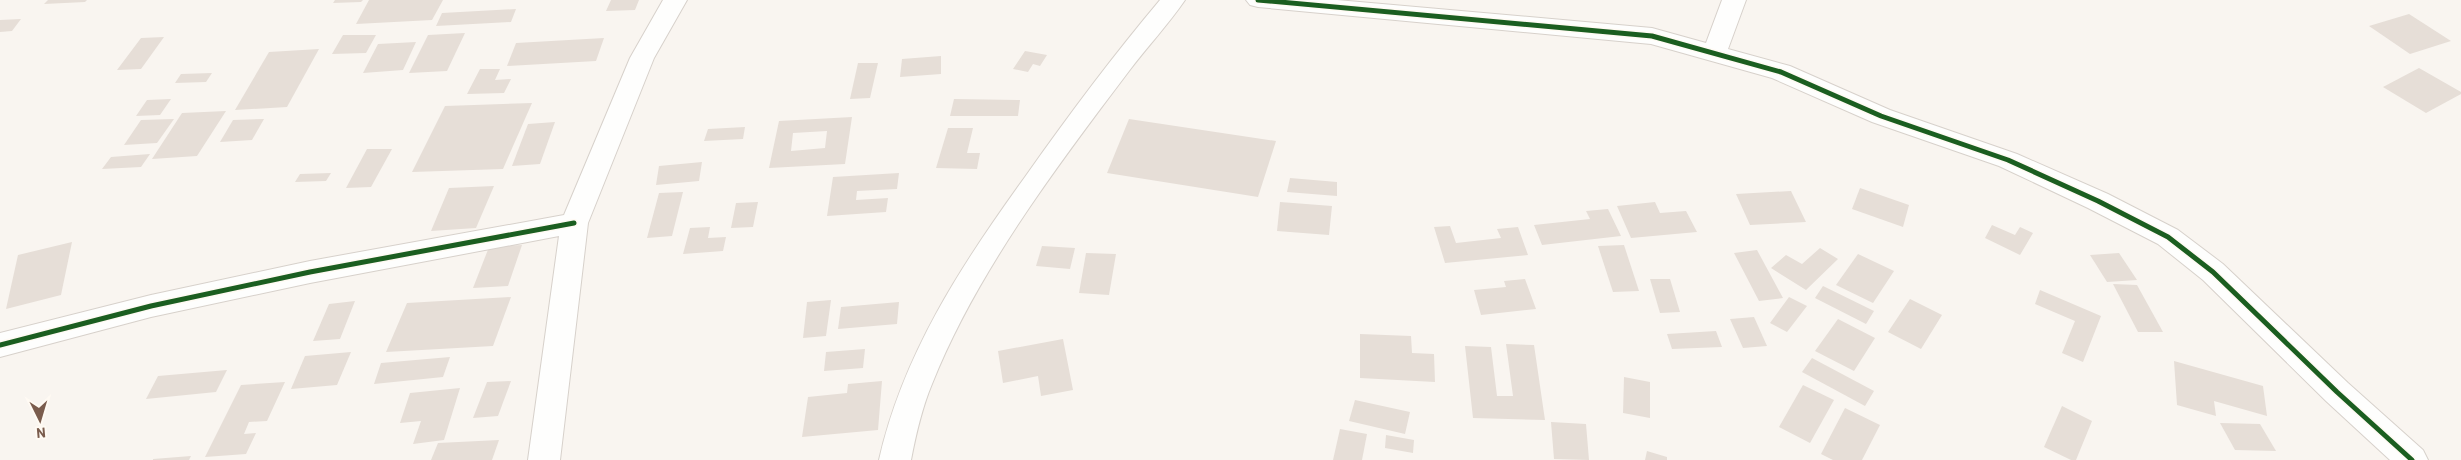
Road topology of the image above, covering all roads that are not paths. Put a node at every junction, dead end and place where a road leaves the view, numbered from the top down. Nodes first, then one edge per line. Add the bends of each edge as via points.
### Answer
1 (675, 0) edge
2 (1173, 0) edge
3 (1258, 0) edge
4 (1734, 0) edge
5 (1714, 53) junction
6 (574, 223) junction
7 (0, 345) edge
8 (544, 460) edge
9 (896, 460) edge
10 (2412, 460) edge

1 - 6 street via 642,58
2 - 9 street via 1072,127 962,292 925,366 899,433
3 - 5 street via 1652,36
4 - 5 street
5 - 10 street via 1781,72 1881,116 2008,160 2168,237 2213,272
6 - 7 street via 310,272 151,306
6 - 8 street

